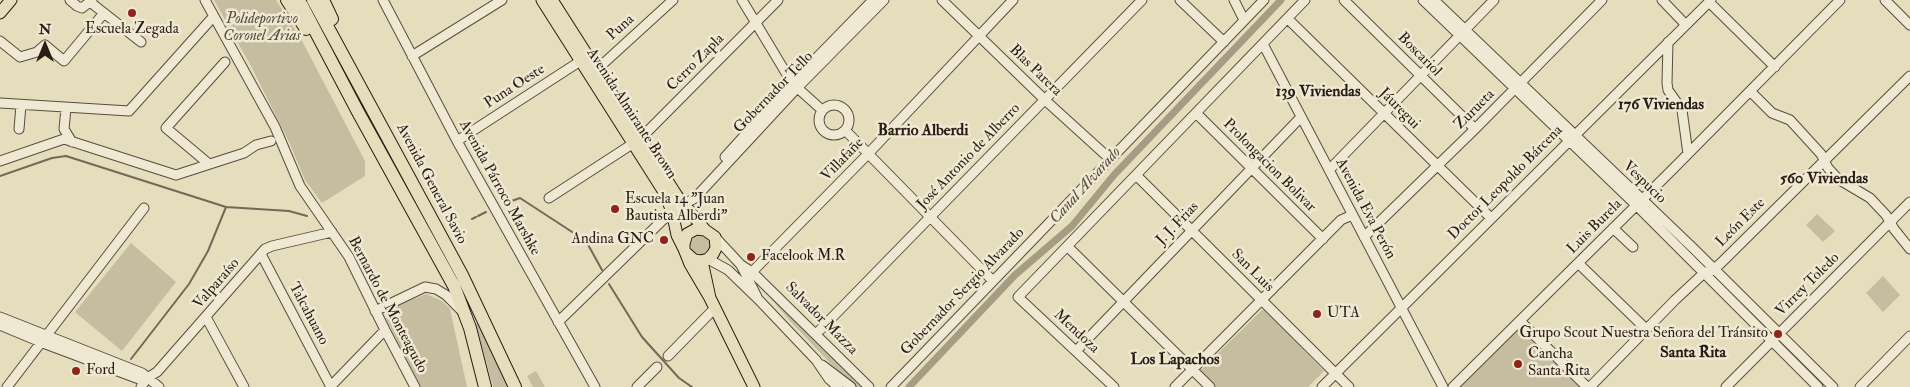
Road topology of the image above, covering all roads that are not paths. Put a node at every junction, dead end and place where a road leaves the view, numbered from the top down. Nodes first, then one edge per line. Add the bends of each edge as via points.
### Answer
1 (11, 0) edge
2 (70, 0) edge
3 (205, 0) edge
4 (287, 0) edge
5 (299, 0) edge
6 (313, 0) edge
7 (323, 0) edge
8 (383, 0) edge
9 (502, 0) edge
10 (542, 0) edge
11 (552, 0) edge
12 (672, 0) edge
13 (742, 0) edge
14 (778, 0) edge
15 (873, 0) edge
16 (884, 0) edge
17 (942, 0) edge
18 (1013, 0) edge
19 (1142, 0) edge
20 (1180, 0) edge
21 (1234, 0) edge
22 (1264, 0) edge
23 (1305, 0) edge
24 (1344, 0) edge
25 (1423, 0) edge
26 (1434, 0) edge
27 (1494, 0) edge
28 (1602, 0) edge
29 (1662, 0) edge
30 (1840, 0) edge
31 (1885, 0) edge
32 (91, 1) edge
33 (1710, 1) edge
34 (662, 3) edge
35 (104, 12) junction
36 (0, 13) edge
37 (214, 14) junction
38 (1288, 19) junction
39 (1244, 20) junction
40 (756, 23) junction
41 (1686, 25) junction
42 (1910, 25) edge
43 (1462, 32) junction
44 (979, 35) junction
45 (0, 41) edge
46 (141, 42) dead end
47 (1224, 42) junction
48 (1668, 42) junction
49 (1262, 44) junction
50 (412, 56) junction
51 (584, 59) junction
52 (225, 62) dead end
53 (1774, 67) junction
54 (593, 72) junction
55 (1421, 76) junction
56 (1910, 76) edge
57 (794, 85) junction
58 (1518, 86) junction
59 (1750, 91) junction
60 (0, 98) edge
61 (1045, 100) junction
62 (0, 103) edge
63 (21, 105) junction
64 (66, 108) junction
65 (374, 110) junction
66 (822, 110) junction
67 (358, 112) junction
68 (1196, 113) junction
69 (1384, 113) junction
70 (1301, 117) junction
71 (19, 129) dead end
72 (1475, 129) junction
73 (845, 130) junction
74 (1571, 138) junction
75 (270, 141) dead end
76 (457, 141) junction
77 (72, 142) junction
78 (636, 142) junction
79 (1688, 154) junction
80 (867, 155) junction
81 (1110, 159) junction
82 (0, 161) edge
83 (1824, 161) junction
84 (209, 164) junction
85 (1438, 167) junction
86 (1251, 168) junction
87 (1328, 170) junction
88 (1136, 175) junction
89 (549, 198) dead end
90 (1639, 202) junction
91 (1910, 202) edge
92 (683, 204) junction
93 (144, 208) dead end
94 (672, 211) junction
95 (1352, 215) junction
96 (930, 218) junction
97 (1492, 218) junction
98 (1890, 222) junction
99 (1613, 228) junction
100 (705, 230) junction
101 (1192, 230) junction
102 (332, 232) junction
103 (1364, 237) junction
104 (715, 238) junction
105 (1323, 239) junction
106 (1068, 246) junction
107 (1633, 247) dead end
108 (1910, 249) edge
109 (685, 251) junction
110 (261, 254) junction
111 (705, 260) junction
112 (1578, 263) junction
113 (741, 265) junction
114 (1714, 269) junction
115 (752, 272) junction
116 (1704, 273) junction
117 (462, 275) junction
118 (993, 281) junction
119 (710, 298) junction
120 (758, 299) junction
121 (1262, 300) junction
122 (1123, 301) junction
123 (1401, 307) junction
124 (714, 309) junction
125 (375, 311) junction
126 (466, 315) junction
127 (0, 317) edge
128 (206, 317) junction
129 (1520, 321) junction
130 (558, 322) junction
131 (0, 325) edge
132 (1646, 329) junction
133 (384, 330) junction
134 (816, 334) junction
135 (1780, 334) junction
136 (1910, 336) edge
137 (44, 339) junction
138 (1771, 341) junction
139 (1076, 351) junction
140 (668, 356) dead end
141 (816, 360) junction
142 (657, 367) dead end
143 (1192, 370) junction
144 (1335, 374) junction
145 (147, 378) junction
146 (7, 387) edge
147 (142, 387) edge
148 (159, 387) edge
149 (244, 387) edge
150 (331, 387) edge
151 (415, 387) edge
152 (485, 387) edge
153 (516, 387) edge
154 (525, 387) edge
155 (595, 387) edge
156 (637, 387) edge
157 (754, 387) edge
158 (838, 387) edge
159 (851, 387) edge
160 (869, 387) edge
161 (891, 387) edge
162 (1114, 387) edge
163 (1175, 387) edge
164 (1210, 387) edge
165 (1322, 387) edge
166 (1349, 387) edge
167 (1444, 387) edge
168 (1454, 387) edge
169 (1588, 387) edge
170 (1726, 387) edge
171 (1818, 387) edge
172 (1833, 387) edge
173 (1860, 387) edge

1 - 36 main road
2 - 32 street via 82,8
3 - 37 street, Bernardo de Monteagudo
4 - 67 highway
5 - 67 highway, Avenida General Savio
6 - 65 highway, Avenida General Savio
7 - 65 highway
8 - 50 street, Avenida Párroco Marshke
9 - 50 street
10 - 51 main road, Avenida Almirante Brown
11 - 51 main road, Avenida Almirante Brown
12 - 34 street, Puna
13 - 40 street
14 - 40 street, Cerro Zapla
15 - 57 street, Gobernador Tello
16 - 57 street, Gobernador Tello
17 - 44 street, Blas Parera
18 - 44 street, Villafañe
19 - 61 street, José Antonio de Alberro
20 - 47 street
21 - 39 street
22 - 39 street, Gobernador Sergio Alvarado
23 - 38 street
24 - 55 street, Boscariol
25 - 43 street, Vespucio
26 - 43 street, Vespucio
27 - 43 street
28 - 58 street, Zurueta
29 - 41 street
30 - 53 street, Luis Burela
31 - 42 street
32 - 35 street
33 - 41 street, Doctor Leopoldo Bárcena
33 - 53 street
34 - 54 street, Puna
35 - 45 street via 64,61 44,45 37,52 20,57
35 - 46 street
37 - 60 street via 127,106
37 - 64 street via 129,111
37 - 102 street, Bernardo de Monteagudo via 275,127 300,186
38 - 49 street
38 - 69 street, Jáuregui
39 - 47 street, Gobernador Sergio Alvarado
40 - 57 street
40 - 78 street, Cerro Zapla
41 - 48 street, Doctor Leopoldo Bárcena
43 - 55 street
43 - 58 street, Vespucio
44 - 61 street, Blas Parera
44 - 80 street, Villafañe
47 - 81 street, Gobernador Sergio Alvarado
48 - 74 street, Doctor Leopoldo Bárcena
48 - 79 street via 1668,90 1682,110
49 - 68 street
49 - 70 street, Avenida Eva Perón
50 - 76 street, Avenida Párroco Marshke
51 - 54 main road, Avenida Almirante Brown
51 - 76 street, Puna Oeste
52 - 84 street via 166,128
53 - 59 street, Luis Burela
54 - 78 main road, Avenida Almirante Brown
55 - 69 street
55 - 72 street, Boscariol
56 - 83 street, León Este
57 - 66 street
57 - 92 street, Gobernador Tello via 694,198
58 - 72 street, Zurueta
58 - 74 street, Vespucio
59 - 79 street, Luis Burela
59 - 83 street via 1772,113 1790,120
61 - 81 street, Blas Parera
61 - 96 street, José Antonio de Alberro
62 - 63 street
63 - 64 street
63 - 71 street
64 - 77 street via 64,129
65 - 117 highway, Avenida General Savio
66 - 73 street via 819,120 822,130 831,134
66 - 73 street via 830,105 845,109 849,122
67 - 126 highway, Avenida General Savio via 454,286
68 - 86 street, Prolongacion Bolivar
68 - 88 street
69 - 85 street, Jáuregui
69 - 87 street
70 - 86 street, J. J. Frias
70 - 87 street, Avenida Eva Perón
72 - 85 street, Zurueta
73 - 80 street
74 - 90 street, Vespucio
74 - 97 street, Doctor Leopoldo Bárcena
75 - 84 street
76 - 130 street, Avenida Párroco Marshke
77 - 82 street via 64,139
77 - 84 street via 176,175
78 - 89 street, Cerro Zapla
78 - 92 main road, Avenida Almirante Brown
78 - 94 main road, Avenida Almirante Brown
79 - 90 street, Luis Burela
80 - 96 street
80 - 115 street, Villafañe
81 - 118 street, Gobernador Sergio Alvarado
83 - 98 street via 1838,179 1870,198
83 - 114 street, León Este
85 - 97 street, Jáuregui
85 - 103 street, Zurueta
86 - 101 street, J. J. Frias
86 - 105 street, Prolongacion Bolivar
87 - 95 street, Avenida Eva Perón
88 - 101 street, San Luis
88 - 106 street
90 - 99 street, Luis Burela
90 - 114 street, Vespucio
90 - 116 street, Vespucio
91 - 98 street, Virrey Toledo
92 - 94 street, Gobernador Tello
92 - 100 main road, Avenida Almirante Brown
93 - 137 street
94 - 109 main road, Avenida Almirante Brown via 677,235
94 - 130 street, Gobernador Tello
95 - 103 street, Avenida Eva Perón
95 - 105 street via 1341,220
96 - 118 street
96 - 134 street, José Antonio de Alberro
97 - 123 street, Doctor Leopoldo Bárcena
98 - 108 street
98 - 135 street, Virrey Toledo
99 - 107 street
99 - 112 street, Luis Burela
100 - 104 main road
100 - 109 main road via 696,229 688,234
101 - 121 street, San Luis
101 - 122 street, J. J. Frias
102 - 110 street, Valparaíso via 272,246
102 - 125 street, Bernardo de Monteagudo
103 - 123 street, Avenida Eva Perón
104 - 111 main road via 714,254
104 - 113 street
105 - 121 street
106 - 122 street
106 - 139 street, Mendoza via 1018,297
109 - 111 main road via 694,260
109 - 119 main road, Avenida Almirante Brown
110 - 128 street, Valparaíso
110 - 150 street, Talcahuano
111 - 119 main road
111 - 120 street via 728,270
112 - 129 street, Luis Burela
112 - 132 street
113 - 115 street, Salvador Mazza
113 - 120 street
114 - 116 street, León Este
114 - 135 street, Vespucio
115 - 134 street, Salvador Mazza
116 - 132 street, León Este
116 - 138 street, Vespucio
117 - 153 highway, Avenida General Savio
117 - 154 highway
118 - 161 street, Gobernador Sergio Alvarado
119 - 124 main road
120 - 141 street
121 - 143 street
121 - 144 street, San Luis
122 - 139 street, J. J. Frias
122 - 143 street
123 - 144 street, Doctor Leopoldo Bárcena
123 - 167 street, Avenida Eva Perón
124 - 140 street
124 - 157 main road
125 - 126 street via 420,288 436,289
125 - 133 street, Bernardo de Monteagudo
126 - 152 highway, Avenida General Savio
127 - 137 street
128 - 145 street, Valparaíso via 157,372
128 - 149 street
129 - 168 street, Luis Burela
129 - 169 street
130 - 155 street, Avenida Párroco Marshke
131 - 137 street
132 - 169 street, León Este
133 - 150 street
133 - 151 street, Bernardo de Monteagudo
134 - 160 street, Salvador Mazza
135 - 138 street, Virrey Toledo
135 - 172 street, Vespucio
136 - 173 street
137 - 145 street via 116,362
137 - 146 street
138 - 170 street, Virrey Toledo
138 - 171 street, Vespucio
139 - 162 street, Mendoza
141 - 158 street
141 - 159 street
142 - 156 street
143 - 163 street
143 - 164 street
144 - 165 street, Doctor Leopoldo Bárcena
144 - 166 street, San Luis
145 - 147 street, Valparaíso
145 - 148 street

